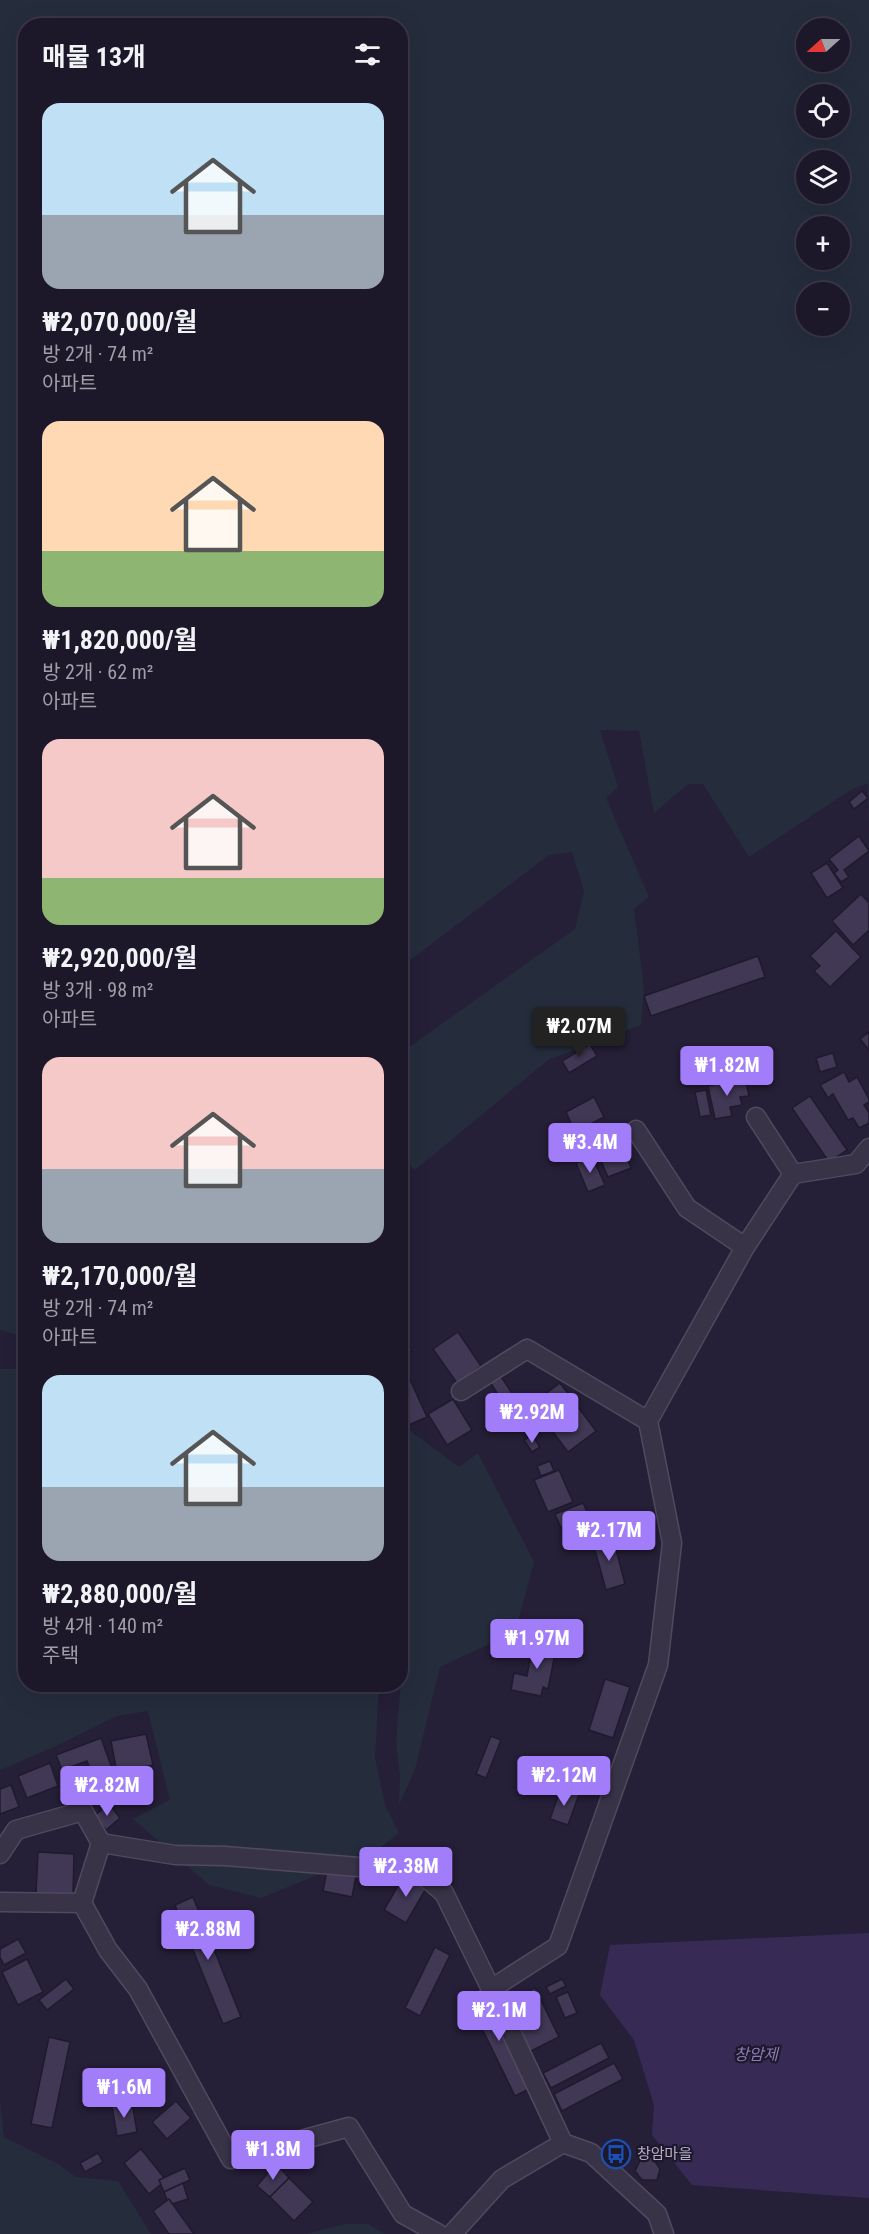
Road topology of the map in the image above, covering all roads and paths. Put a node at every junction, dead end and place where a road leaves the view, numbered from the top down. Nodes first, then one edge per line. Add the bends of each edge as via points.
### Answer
1 (756, 1117) dead end
2 (636, 1130) dead end
3 (869, 1148) edge
4 (793, 1174) junction
5 (745, 1247) junction
6 (461, 1390) dead end
7 (648, 1421) junction
8 (101, 1843) junction
9 (0, 1854) edge
10 (0, 1902) edge
11 (82, 1903) junction
12 (491, 1989) junction
13 (564, 2143) junction
14 (439, 2234) edge
15 (452, 2234) edge
16 (664, 2234) edge

1 - 4 street
2 - 5 street via 687,1208
3 - 4 street via 856,1164
4 - 5 street
5 - 7 street
6 - 7 street via 527,1349
7 - 12 street via 672,1543 658,1665 558,1946
8 - 9 street via 83,1811 16,1830
8 - 11 street
8 - 12 street via 175,1855 419,1872 444,1893
10 - 11 street
11 - 14 street via 108,1950 138,1989 231,2159 349,2127 403,2214
12 - 13 street
13 - 15 street via 502,2179
13 - 16 street via 591,2153 657,2214

